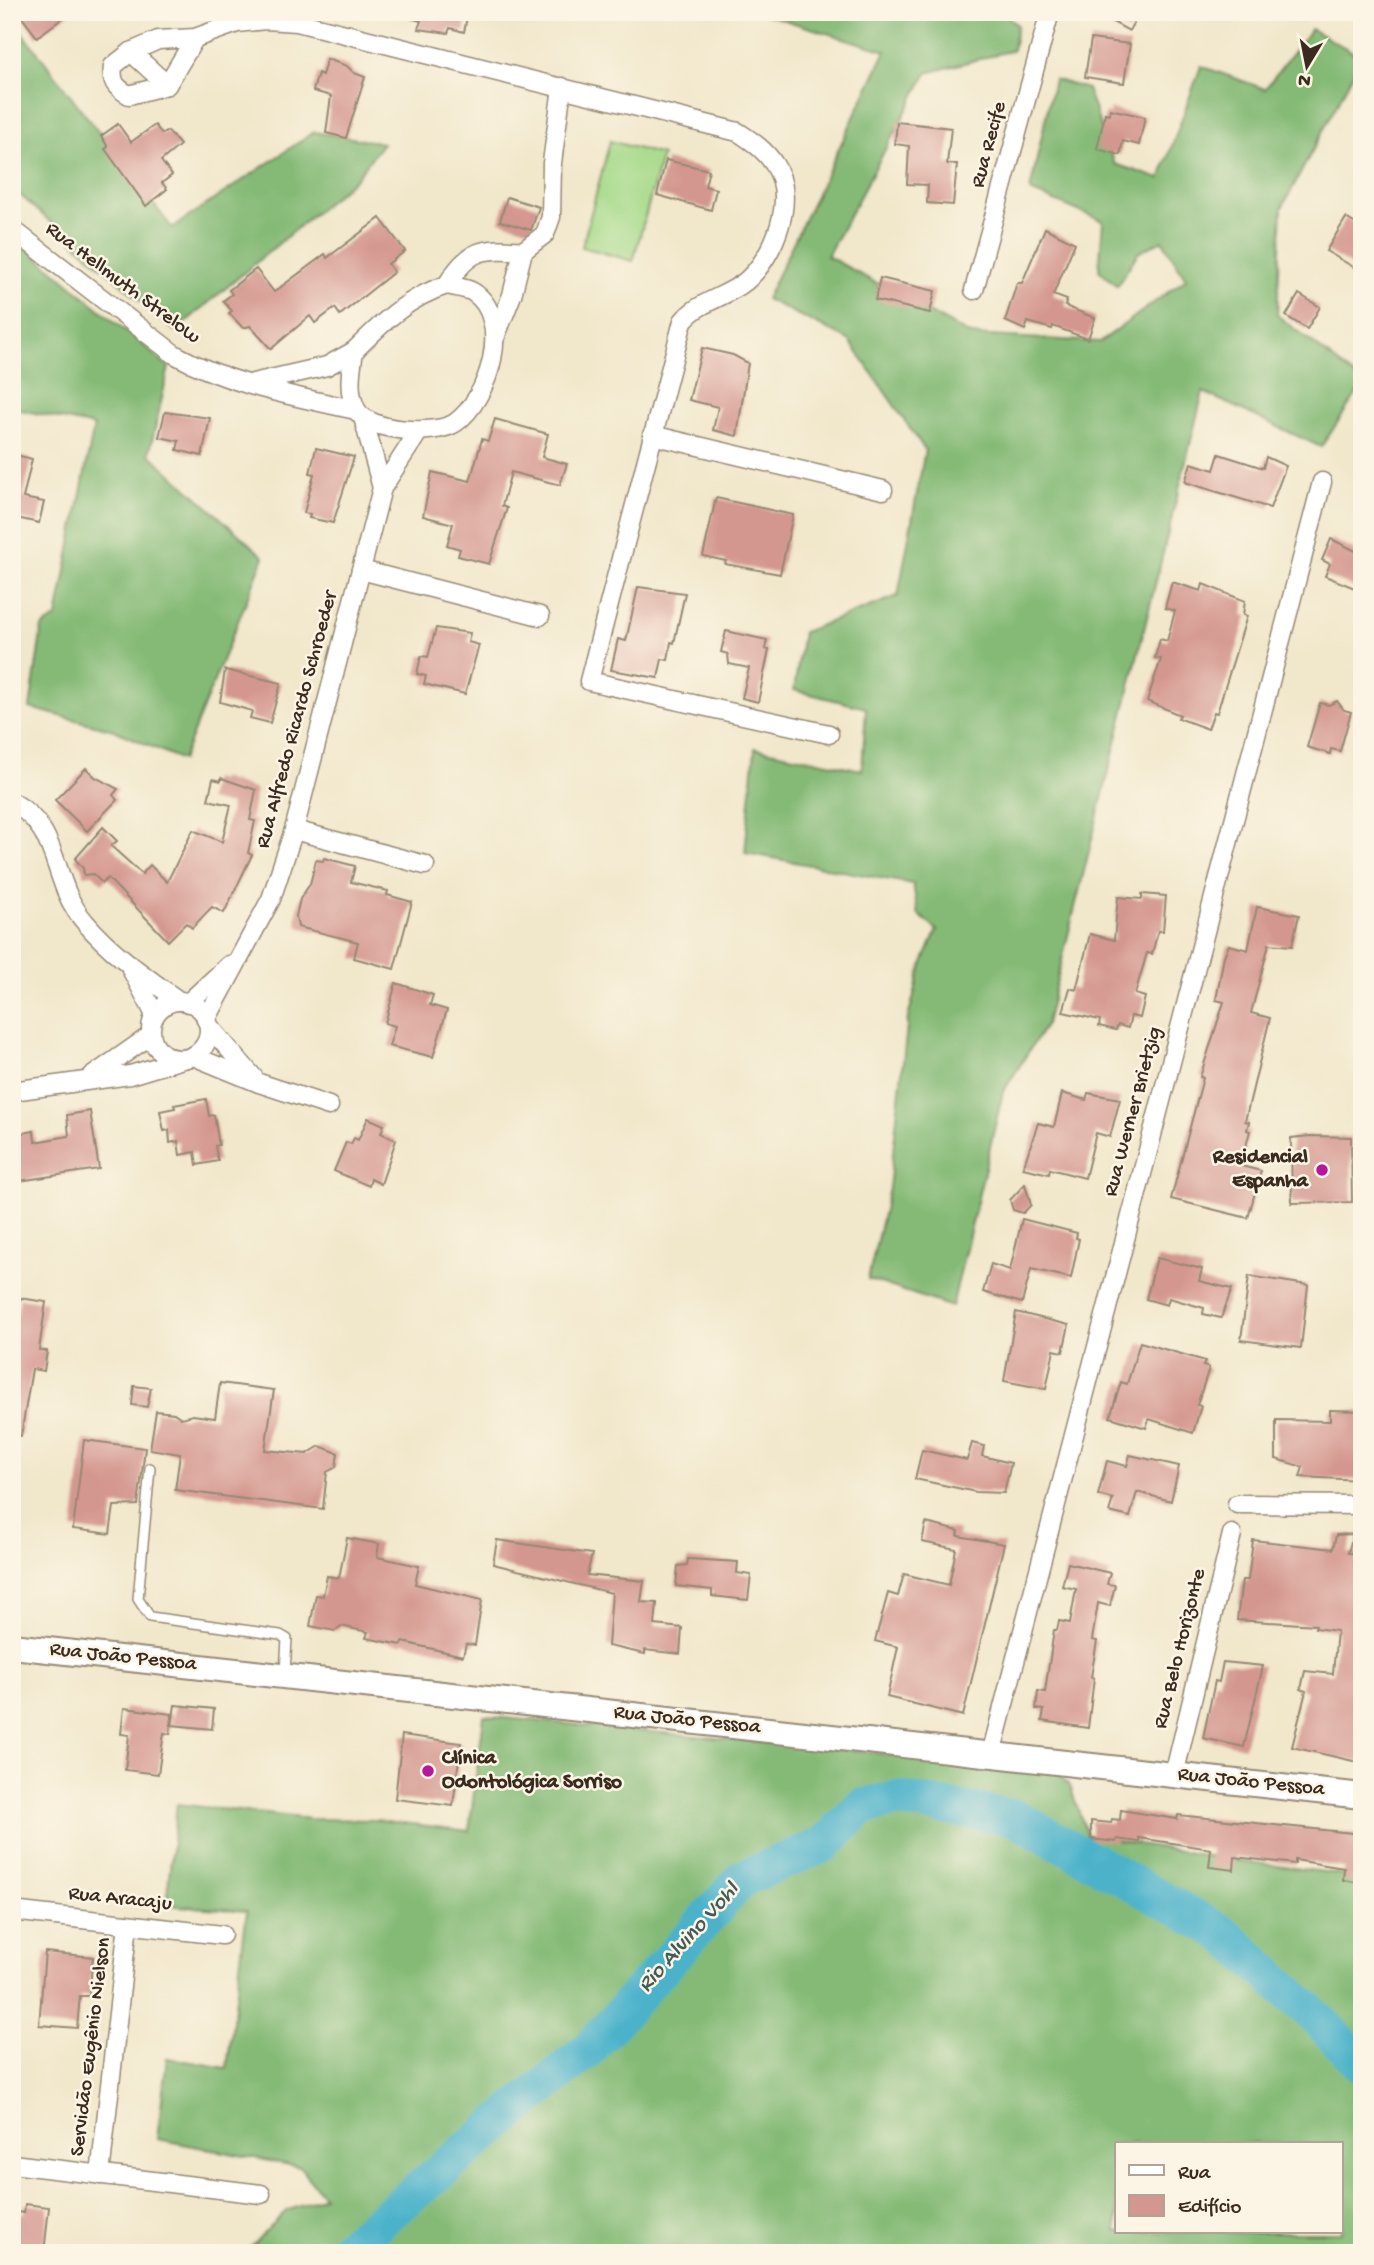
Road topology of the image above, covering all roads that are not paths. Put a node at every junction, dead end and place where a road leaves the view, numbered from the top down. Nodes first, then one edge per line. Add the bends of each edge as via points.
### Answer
1 (1050, 12) edge
2 (195, 38) junction
3 (131, 51) junction
4 (167, 85) junction
5 (562, 87) junction
6 (12, 229) edge
7 (523, 251) junction
8 (447, 285) junction
9 (974, 290) dead end
10 (495, 338) junction
11 (354, 351) junction
12 (246, 384) junction
13 (359, 413) junction
14 (419, 431) junction
15 (652, 435) junction
16 (1322, 482) dead end
17 (382, 488) junction
18 (883, 490) dead end
19 (361, 570) junction
20 (540, 616) dead end
21 (829, 734) dead end
22 (12, 802) edge
23 (294, 830) junction
24 (425, 865) dead end
25 (240, 956) junction
26 (128, 963) junction
27 (183, 1002) junction
28 (155, 1015) junction
29 (207, 1023) junction
30 (151, 1035) junction
31 (188, 1057) junction
32 (88, 1079) junction
33 (259, 1083) junction
34 (12, 1091) edge
35 (329, 1106) dead end
36 (150, 1468) dead end
37 (1237, 1504) dead end
38 (1362, 1505) edge
39 (1232, 1534) dead end
40 (12, 1646) edge
41 (285, 1676) junction
42 (990, 1754) junction
43 (1174, 1775) junction
44 (1362, 1796) edge
45 (12, 1912) edge
46 (128, 1924) junction
47 (222, 1935) dead end
48 (12, 2164) edge
49 (100, 2175) junction
50 (261, 2194) dead end

1 - 9 street, Rua Recife
2 - 3 street via 158,40
2 - 4 street
2 - 5 street via 237,23 297,22
3 - 4 street
3 - 4 street via 113,66 116,88 129,95
5 - 7 street via 552,163 551,218 545,234
5 - 15 street via 738,132 759,145 776,166 783,191 780,222 758,270 743,284 690,312 683,321
6 - 12 street, Rua Hellmuth Strelow via 174,354
7 - 8 street via 495,248 472,254
7 - 10 street
8 - 10 street via 472,292 480,300 488,309
8 - 11 street via 424,292 390,316
10 - 14 street via 477,400 454,423
11 - 12 street via 327,366
11 - 13 street via 351,390
12 - 13 street, Rua Hellmuth Strelow
13 - 14 street via 379,425
13 - 17 street, Rua Alfredo Ricardo Schroeder
14 - 17 street, Rua Alfredo Ricardo Schroeder
15 - 18 street
15 - 21 street via 589,681
16 - 42 street, Rua Werner Brietzig
17 - 19 street, Rua Alfredo Ricardo Schroeder
19 - 20 street
19 - 23 street, Rua Alfredo Ricardo Schroeder
22 - 26 street via 40,823 65,890 83,921
23 - 24 street
23 - 25 street, Rua Alfredo Ricardo Schroeder via 271,899
25 - 27 street, Rua Alfredo Ricardo Schroeder
25 - 29 street, Rua Alfredo Ricardo Schroeder
26 - 27 street
26 - 28 street
27 - 28 street via 169,1003
27 - 29 street via 202,1012
28 - 30 street
29 - 31 street via 206,1044
29 - 33 street
30 - 31 street via 159,1051 175,1059
30 - 32 street
31 - 32 street via 130,1076
31 - 33 street
32 - 34 street
33 - 35 street
36 - 41 lane via 138,1599 150,1617 287,1639
37 - 38 street
39 - 43 street, Rua Belo Horizonte
40 - 41 street, Rua João Pessoa
41 - 42 street, Rua João Pessoa
42 - 43 street, Rua João Pessoa
43 - 44 street, Rua João Pessoa
45 - 46 street, Rua Aracaju
46 - 47 street, Rua Aracaju
46 - 49 street, Servidão Eugênio Nielson
48 - 49 street
49 - 50 street

